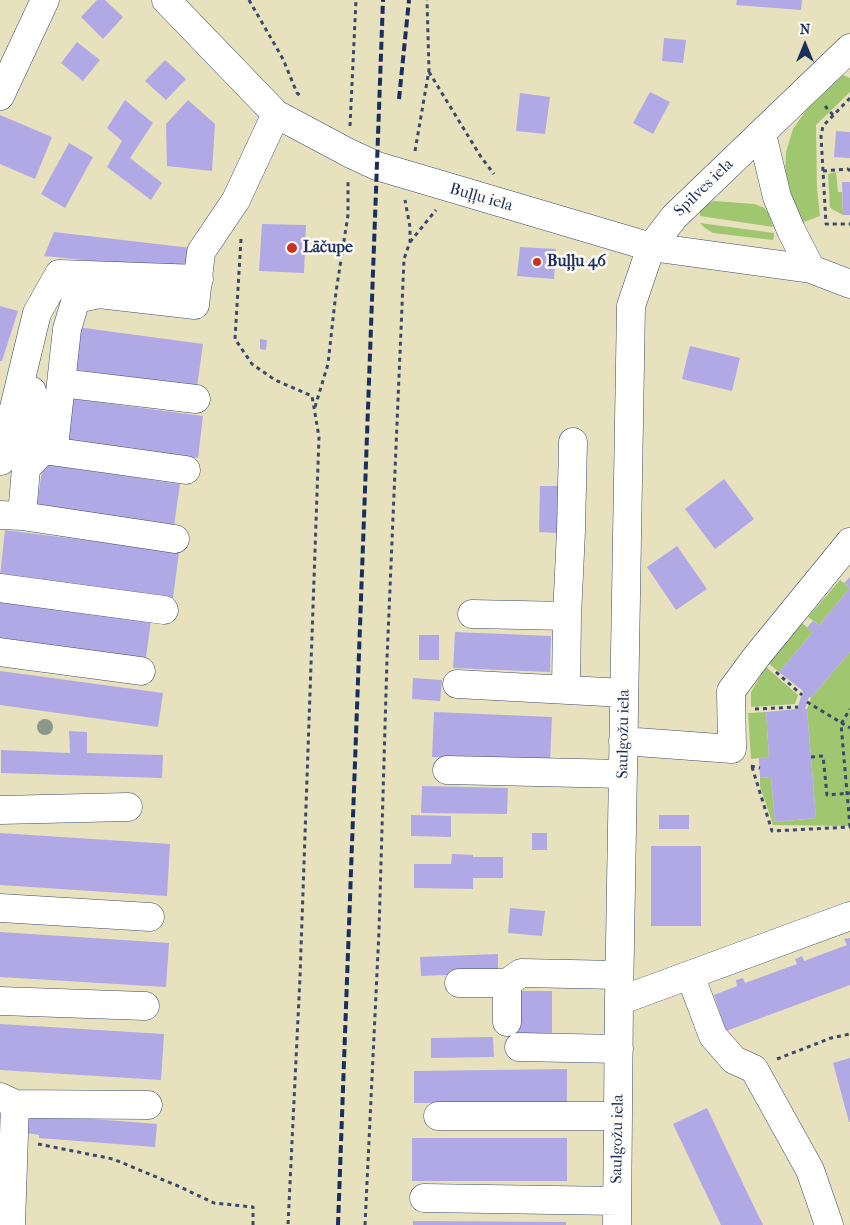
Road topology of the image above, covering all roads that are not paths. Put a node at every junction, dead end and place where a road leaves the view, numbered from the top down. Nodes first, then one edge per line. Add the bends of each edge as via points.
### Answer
1 (45, 0) edge
2 (168, 1) edge
3 (847, 57) edge
4 (0, 96) edge
5 (276, 114) junction
6 (762, 134) junction
7 (651, 247) junction
8 (811, 269) junction
9 (199, 279) junction
10 (850, 284) edge
11 (61, 383) junction
12 (196, 399) dead end
13 (573, 442) dead end
14 (24, 460) junction
15 (186, 470) dead end
16 (11, 516) edge
17 (175, 539) dead end
18 (850, 542) edge
19 (0, 588) edge
20 (164, 610) dead end
21 (472, 614) dead end
22 (567, 616) junction
23 (0, 652) edge
24 (141, 671) dead end
25 (457, 684) dead end
26 (566, 690) junction
27 (624, 693) junction
28 (624, 741) junction
29 (447, 770) dead end
30 (623, 774) junction
31 (128, 807) dead end
32 (0, 810) edge
33 (0, 908) edge
34 (850, 916) edge
35 (150, 917) dead end
36 (690, 975) junction
37 (459, 983) dead end
38 (506, 983) junction
39 (619, 988) junction
40 (0, 1000) edge
41 (145, 1006) dead end
42 (507, 1022) dead end
43 (519, 1047) dead end
44 (619, 1049) junction
45 (8, 1100) edge
46 (148, 1104) dead end
47 (438, 1116) dead end
48 (618, 1116) junction
49 (424, 1198) dead end
50 (617, 1213) edge
51 (11, 1225) edge
52 (830, 1225) edge

1 - 4 street
2 - 5 street, Buļļu iela
3 - 6 street, Spilves iela
5 - 7 street, Buļļu iela via 377,166
5 - 9 street via 236,200 201,252
6 - 7 street, Spilves iela via 674,217
6 - 8 street via 777,197
7 - 8 street, Buļļu iela
7 - 27 street, Saulgožu iela via 631,306
8 - 10 street, Buļļu iela
9 - 11 street via 195,305 99,294 76,299 67,329
9 - 14 street via 59,274 37,313 32,332
11 - 12 street
11 - 14 street via 55,438
13 - 22 street
14 - 15 street
14 - 16 street
16 - 17 street
18 - 28 street via 731,692 732,749
19 - 20 street
21 - 22 street
22 - 26 street
23 - 24 street
25 - 26 street
26 - 27 street
27 - 28 street, Saulgožu iela
28 - 30 street, Saulgožu iela
29 - 30 street
30 - 39 street, Saulgožu iela
31 - 32 street
33 - 35 street
34 - 36 street
36 - 39 street
36 - 52 street via 713,1036 734,1060 754,1069 810,1170
37 - 38 street
38 - 39 street via 521,973
38 - 42 street
39 - 44 street, Saulgožu iela
40 - 41 street
43 - 44 street
44 - 48 street, Saulgožu iela
45 - 46 street
45 - 51 street via 15,1138
47 - 48 street
48 - 50 street, Saulgožu iela
49 - 50 street

